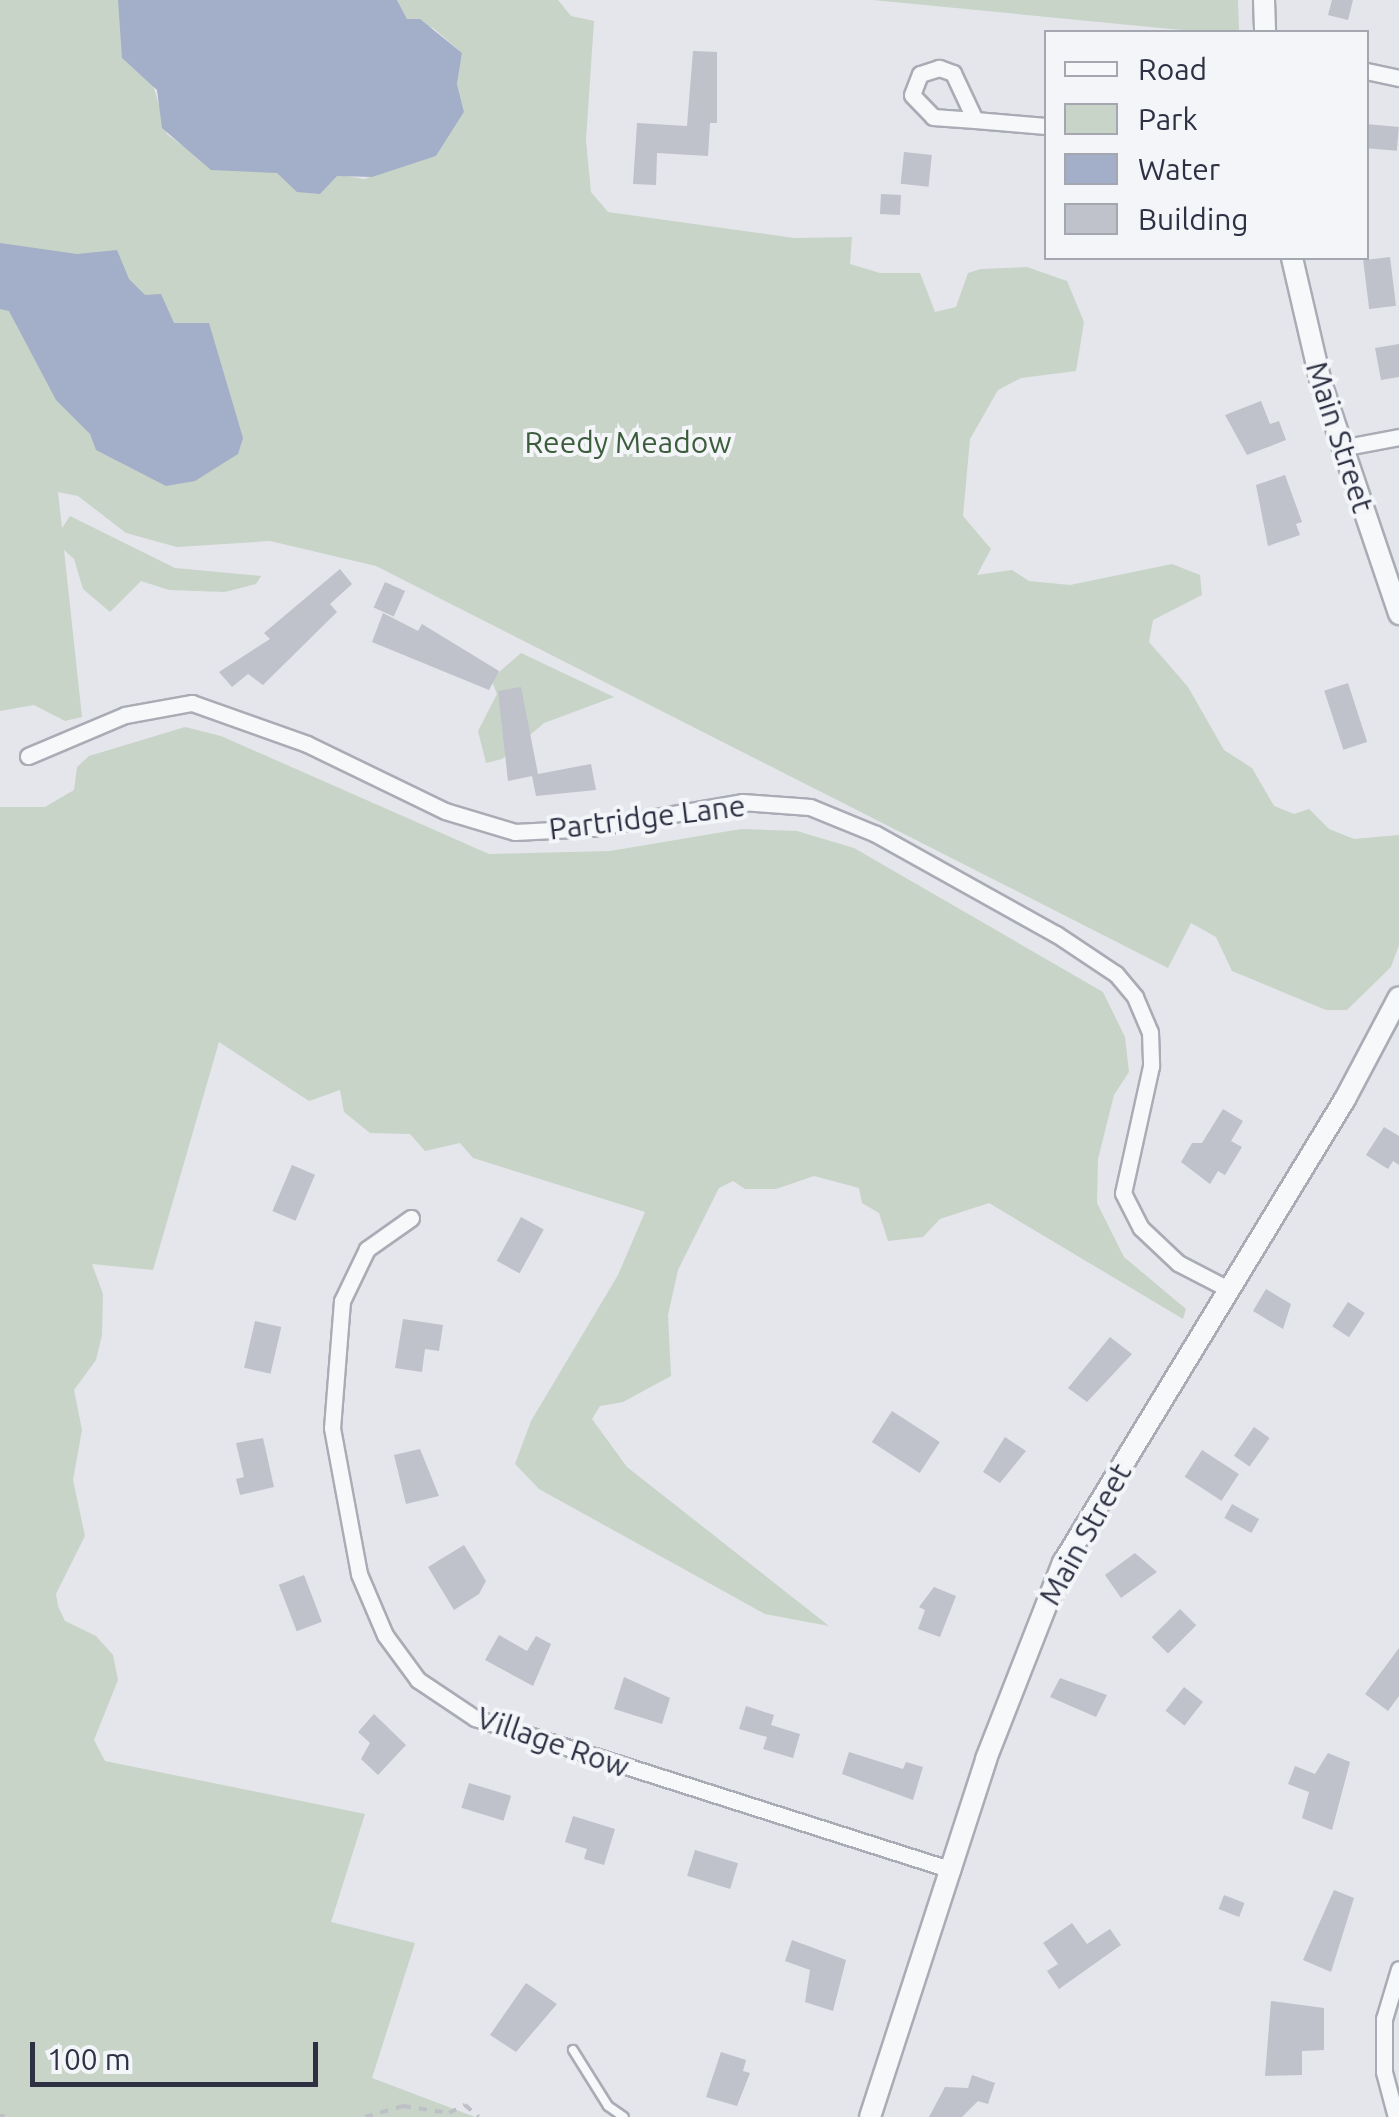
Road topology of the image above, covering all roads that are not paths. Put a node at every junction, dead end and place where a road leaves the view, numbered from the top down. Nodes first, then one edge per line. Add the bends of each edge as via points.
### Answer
1 (1264, 0) edge
2 (1265, 30) edge
3 (1369, 71) edge
4 (1399, 78) edge
5 (975, 120) dead end
6 (1044, 126) edge
7 (1293, 260) edge
8 (1399, 437) edge
9 (1341, 448) junction
10 (1399, 614) edge
11 (28, 756) dead end
12 (1399, 997) edge
13 (412, 1218) dead end
14 (1230, 1290) junction
15 (952, 1870) junction
16 (1399, 1969) edge
17 (573, 2050) dead end
18 (624, 2117) edge
19 (870, 2117) edge
20 (1396, 2117) edge

1 - 2 street
3 - 4 street
5 - 6 street
7 - 9 street, Main Street
8 - 9 street
9 - 10 street, Main Street
11 - 14 street, Partridge Lane via 125,715 192,703 306,744 445,811 514,832 592,828 742,802 810,806 876,834 1056,934 1116,974 1136,997 1150,1032 1151,1066 1124,1193 1140,1228 1178,1263
12 - 14 street, Main Street
13 - 15 street, Village Row via 367,1248 342,1301 332,1428 359,1574 385,1635 418,1680 475,1718
14 - 15 street, Main Street via 1063,1563 1000,1722
15 - 19 street, Main Street
16 - 20 street via 1384,2019 1384,2072
17 - 18 lane via 608,2106

